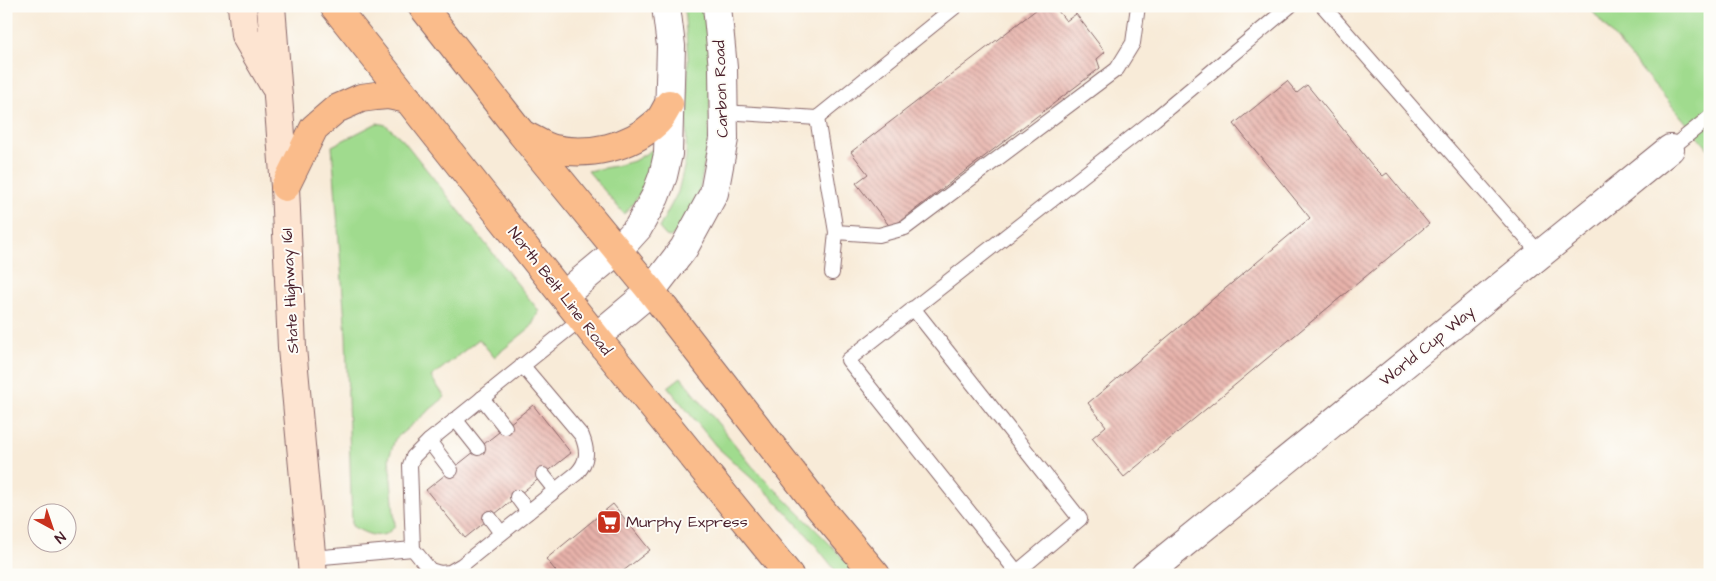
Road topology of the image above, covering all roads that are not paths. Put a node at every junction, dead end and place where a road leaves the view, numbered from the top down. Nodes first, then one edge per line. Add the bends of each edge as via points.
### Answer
1 (242, 6) edge
2 (271, 6) edge
3 (334, 6) edge
4 (422, 6) edge
5 (666, 6) edge
6 (717, 6) edge
7 (956, 6) edge
8 (1138, 6) edge
9 (1290, 6) edge
10 (1323, 6) edge
11 (277, 90) junction
12 (408, 99) junction
13 (670, 104) junction
14 (724, 112) junction
15 (1710, 117) edge
16 (817, 118) junction
17 (522, 134) junction
18 (1670, 149) joint
19 (285, 186) junction
20 (836, 232) junction
21 (618, 250) junction
22 (1540, 254) junction
23 (832, 273) dead end
24 (651, 292) junction
25 (564, 295) junction
26 (913, 308) junction
27 (589, 327) junction
28 (522, 366) junction
29 (482, 398) junction
30 (455, 419) junction
31 (505, 427) dead end
32 (429, 441) junction
33 (478, 448) dead end
34 (451, 470) dead end
35 (544, 476) dead end
36 (555, 490) junction
37 (517, 497) dead end
38 (528, 512) junction
39 (490, 518) dead end
40 (501, 533) junction
41 (413, 549) junction
42 (312, 567) edge
43 (467, 570) edge
44 (788, 575) edge
45 (876, 575) edge
46 (1145, 575) edge

1 - 11 main road via 245,35
2 - 11 main road, State Highway 161
3 - 12 main road, North Belt Line Road
4 - 17 main road
5 - 13 street via 671,46
6 - 14 street, Carbon Road
7 - 16 lane
8 - 20 lane via 1133,43 1118,69 905,228 879,235
9 - 26 lane via 1155,120
10 - 22 lane
11 - 19 main road, State Highway 161
12 - 19 main road via 388,95 361,98 336,109 314,128
12 - 25 main road, North Belt Line Road
13 - 17 main road via 658,122 642,134 620,145 591,151 553,149
13 - 21 street via 668,154 655,197 638,228
14 - 16 lane
14 - 24 street, Carbon Road via 724,139 714,193 684,248
15 - 18 lane, World Cup Way
16 - 20 lane
17 - 21 main road
18 - 22 street, World Cup Way
19 - 42 main road, State Highway 161 via 292,348
20 - 23 lane
21 - 24 main road
21 - 25 street
22 - 46 street, World Cup Way
24 - 27 street, Carbon Road
24 - 45 main road
25 - 27 main road, North Belt Line Road
26 - 26 lane via 848,360 1017,572 1080,519
27 - 28 lane
27 - 44 main road, North Belt Line Road
28 - 29 lane
28 - 36 lane via 582,436 586,446 584,465
29 - 30 lane
29 - 31 lane
30 - 32 lane
30 - 33 lane
32 - 34 lane
32 - 41 lane via 413,457 410,465
35 - 36 lane
36 - 38 lane
37 - 38 lane
38 - 40 lane
39 - 40 lane
40 - 43 lane
41 - 42 lane
41 - 43 lane via 430,570 440,574

